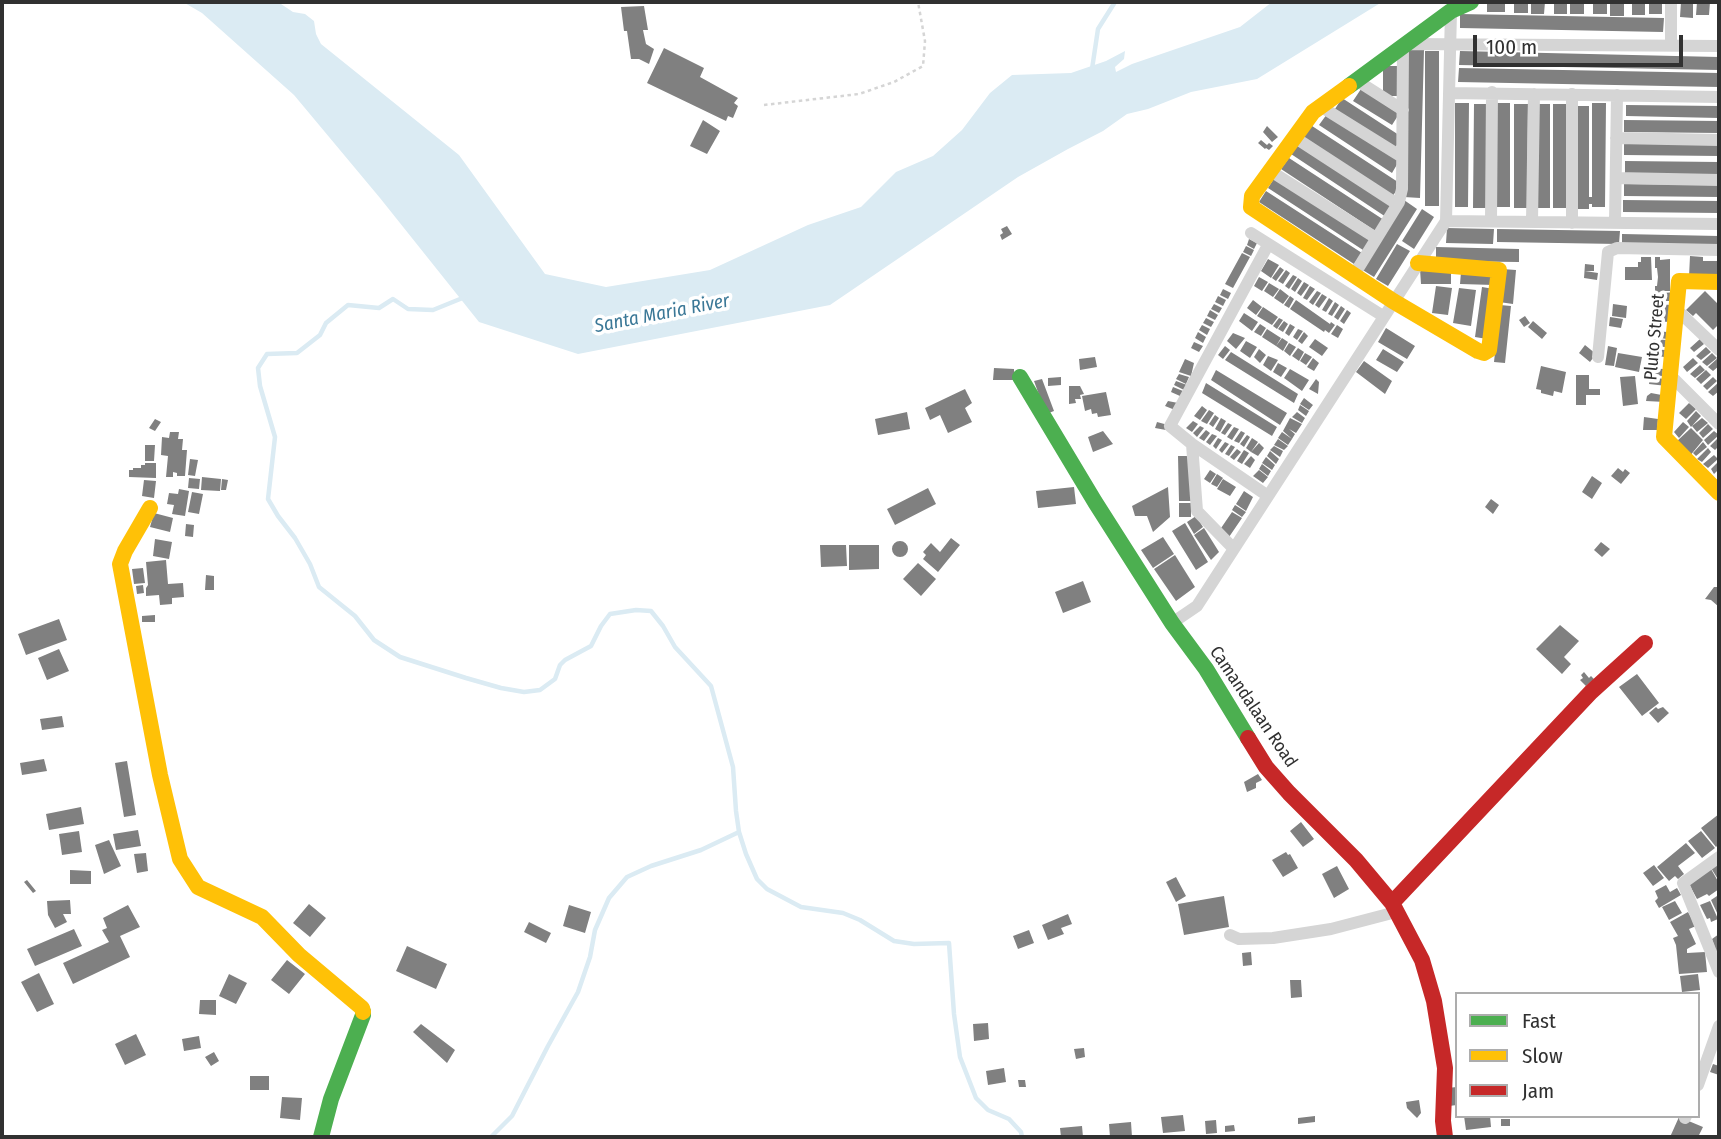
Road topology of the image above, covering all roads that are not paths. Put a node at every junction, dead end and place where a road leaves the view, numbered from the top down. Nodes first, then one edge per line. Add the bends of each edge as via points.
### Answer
1 (1471, 2) edge
2 (1671, 2) edge
3 (1451, 11) junction
4 (1451, 44) junction
5 (1405, 45) junction
6 (1671, 45) junction
7 (1719, 46) edge
8 (1356, 80) junction
9 (1449, 93) junction
10 (1492, 93) junction
11 (1534, 94) junction
12 (1573, 94) junction
13 (1617, 95) junction
14 (1719, 97) edge
15 (1320, 106) junction
16 (1403, 110) junction
17 (1294, 136) junction
18 (1616, 138) junction
19 (1719, 139) edge
20 (1402, 157) junction
21 (1269, 170) junction
22 (1616, 178) junction
23 (1719, 180) edge
24 (1397, 204) junction
25 (1446, 221) junction
26 (1491, 221) junction
27 (1532, 222) junction
28 (1572, 222) junction
29 (1615, 222) junction
30 (1719, 224) edge
31 (1251, 233) dead end
32 (1376, 238) junction
33 (1268, 245) junction
34 (1719, 250) edge
35 (1418, 263) junction
36 (1354, 275) junction
37 (1719, 282) edge
38 (1393, 301) junction
39 (1677, 310) junction
40 (1383, 316) junction
41 (1719, 350) edge
42 (1598, 357) dead end
43 (1671, 376) junction
44 (1020, 377) dead end
45 (1719, 424) edge
46 (1192, 444) junction
47 (1719, 493) edge
48 (1268, 496) junction
49 (150, 508) dead end
50 (1233, 548) junction
51 (1172, 623) junction
52 (1645, 643) dead end
53 (1719, 857) edge
54 (1394, 907) junction
55 (1719, 932) edge
56 (1230, 935) dead end
57 (1706, 939) junction
58 (1719, 972) edge
59 (1719, 1026) edge
60 (1700, 1079) edge
61 (321, 1137) edge
62 (1445, 1137) edge

1 - 3 street
2 - 6 street
3 - 4 street
3 - 5 street
4 - 5 street
4 - 6 street
4 - 9 street
5 - 8 street
5 - 16 street
6 - 7 street
8 - 15 street
8 - 16 street
9 - 10 street
9 - 25 street
10 - 11 street
10 - 26 street
11 - 12 street
11 - 27 street
12 - 13 street
12 - 28 street
13 - 14 street
13 - 18 street
15 - 17 street
15 - 20 street
16 - 20 street
17 - 21 street
17 - 24 street
18 - 19 street
18 - 22 street
20 - 24 street
21 - 32 street
21 - 36 street via 1252,196 1251,207
22 - 23 street
22 - 29 street
24 - 32 street
25 - 26 street
25 - 35 street
26 - 27 street
27 - 28 street
28 - 29 street
29 - 30 street
31 - 33 street
32 - 36 street
33 - 40 street
33 - 46 street via 1170,426
34 - 42 street via 1617,248 1608,252
35 - 38 street
35 - 38 street via 1499,270 1489,350 1478,351
36 - 38 street
37 - 39 street, Pluto Street via 1679,281
38 - 40 street
39 - 41 street
39 - 43 street, Pluto Street
40 - 48 street
43 - 45 street
43 - 47 street, Pluto Street via 1664,437
44 - 51 street, Camandalaan Road
46 - 48 street
46 - 50 street via 1197,510
48 - 50 street
49 - 61 street via 120,564 180,859 198,887 262,917 362,1009
50 - 51 street via 1197,606
51 - 54 street, Camandalaan Road via 1266,767 1356,860
52 - 54 street via 1591,692
53 - 57 street via 1683,883
54 - 56 street via 1331,929 1273,938
54 - 62 street, Camandalaan Road via 1422,960 1434,1001 1445,1068
55 - 57 street
57 - 58 street
59 - 60 street

